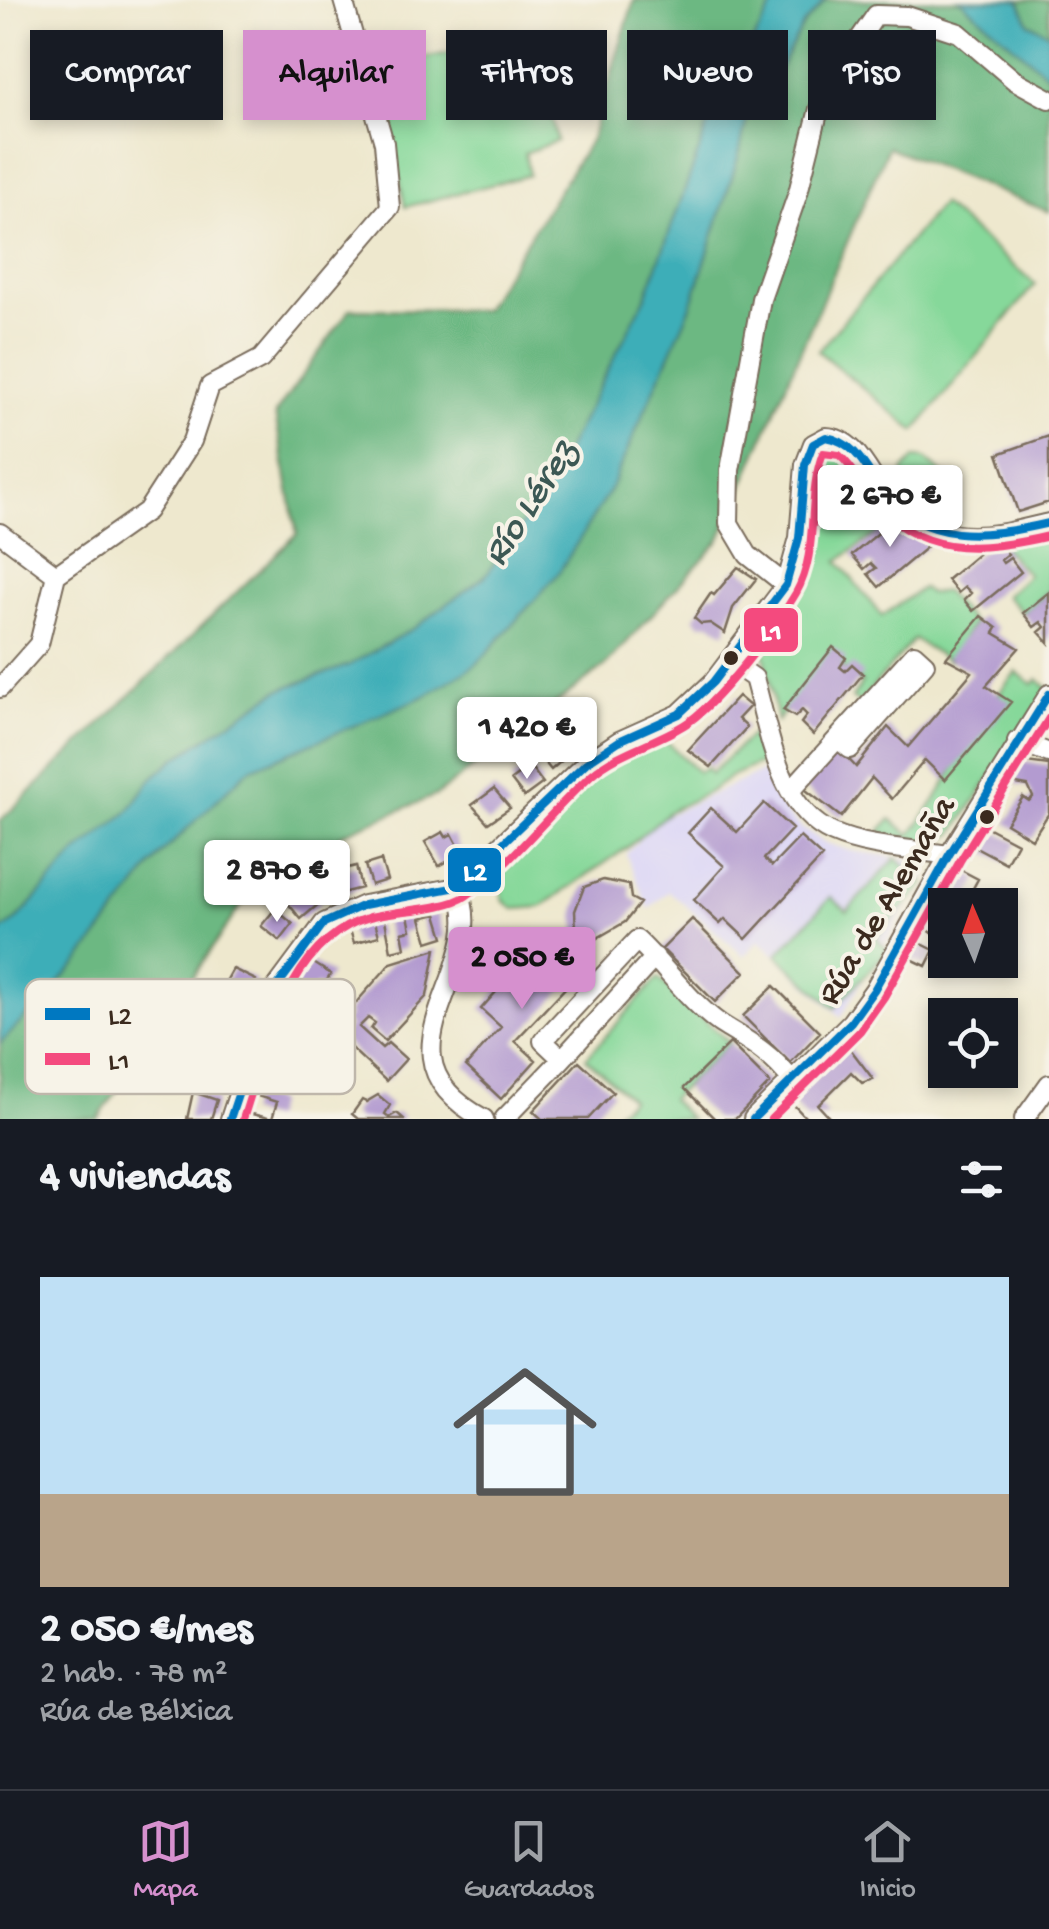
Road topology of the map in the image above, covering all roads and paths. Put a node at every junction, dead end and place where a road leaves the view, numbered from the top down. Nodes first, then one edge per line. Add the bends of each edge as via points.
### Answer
1 (343, 0) edge
2 (1049, 99) edge
3 (1049, 523) edge
4 (0, 533) edge
5 (56, 575) junction
6 (786, 585) junction
7 (724, 668) junction
8 (0, 688) edge
9 (1049, 694) edge
10 (838, 739) junction
11 (1017, 741) junction
12 (1049, 753) edge
13 (791, 790) junction
14 (949, 855) junction
15 (457, 887) junction
16 (281, 979) edge
17 (792, 1081) junction
18 (1049, 1084) edge
19 (238, 1094) edge
20 (230, 1119) edge
21 (484, 1119) edge
22 (504, 1119) edge
23 (753, 1119) edge
24 (1024, 1119) edge

1 - 5 street via 384,143 390,207 261,358 210,386 192,440 147,511
2 - 6 street via 1014,80 960,33 906,16 876,15 831,80 762,299 730,470 728,524 748,554
3 - 6 street via 995,535 928,526 890,501 848,444 826,438 808,454
4 - 5 street
5 - 8 street via 38,644
6 - 7 street
7 - 13 street via 754,678
7 - 15 street via 678,714 586,763
9 - 11 street, Rúa de Alemaña
10 - 10 street via 850,749 925,664 914,654
10 - 13 street
11 - 12 street
11 - 14 street, Rúa de Alemaña
13 - 14 street via 809,818 832,833
14 - 17 street, Rúa de Alemaña via 874,990
15 - 16 street via 343,912 309,938
15 - 21 street via 466,928 438,1008 432,1051 443,1089 455,1104
17 - 22 street via 746,1034 726,1028 637,940 543,1041 562,1058
17 - 23 street, Rúa de Alemaña
18 - 24 street
19 - 20 street

